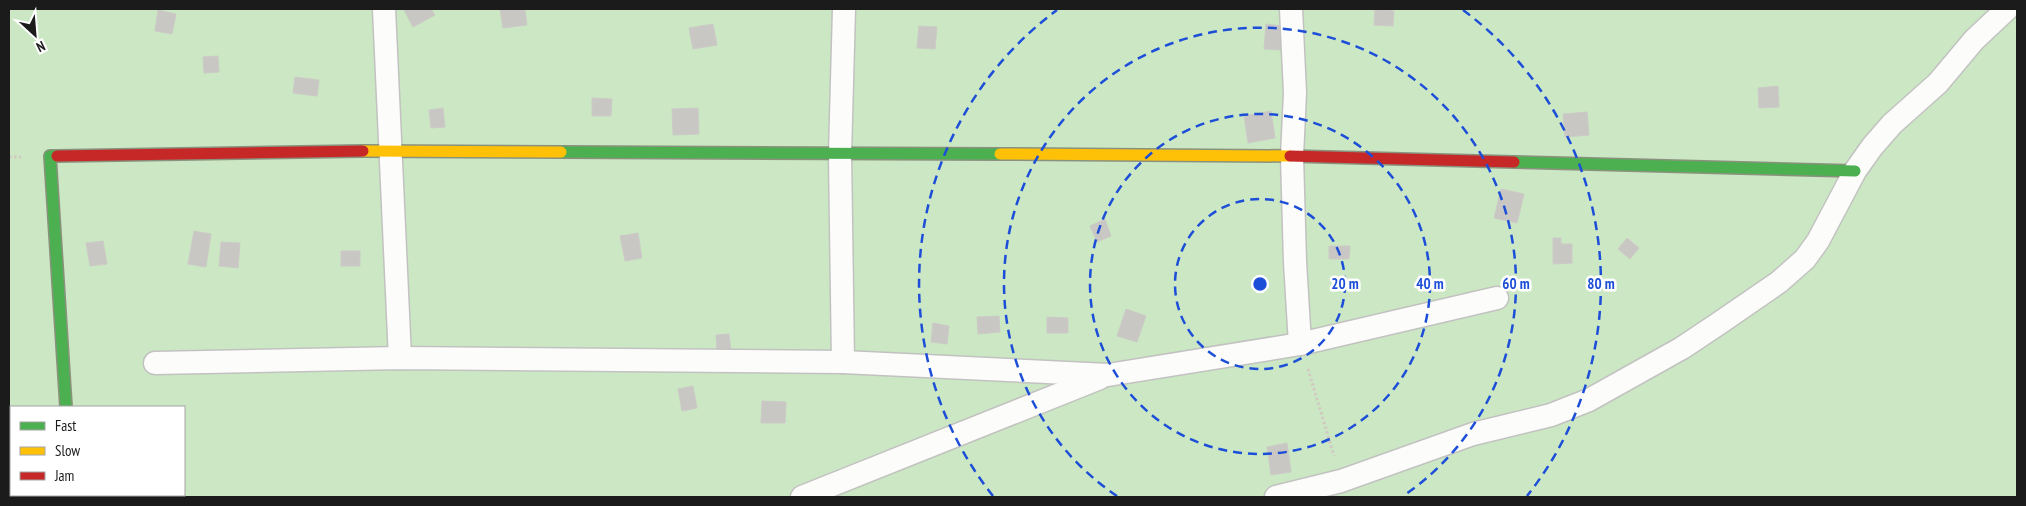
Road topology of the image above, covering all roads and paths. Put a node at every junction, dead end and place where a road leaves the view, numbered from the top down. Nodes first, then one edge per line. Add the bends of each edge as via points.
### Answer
1 (384, 9) edge
2 (844, 9) edge
3 (1291, 9) edge
4 (2007, 9) edge
5 (389, 151) junction
6 (840, 154) junction
7 (1292, 156) junction
8 (1855, 171) junction
9 (1497, 298) dead end
10 (1300, 344) junction
11 (400, 358) junction
12 (842, 362) junction
13 (155, 363) dead end
14 (1108, 375) junction
15 (66, 406) edge
16 (1341, 481) junction
17 (802, 497) edge
18 (1276, 497) edge

1 - 5 street
2 - 6 street
3 - 7 street via 1295,93
4 - 8 street via 1974,40 1938,83 1892,124
5 - 6 street
5 - 11 street
5 - 15 street via 50,156
6 - 7 street
6 - 12 street
7 - 8 street
7 - 10 street
8 - 16 street via 1805,259 1779,282 1682,348 1589,400 1551,415 1473,434
9 - 10 street
10 - 14 street
10 - 16 path
11 - 12 street
11 - 13 street
12 - 14 street
14 - 17 street
16 - 18 street

